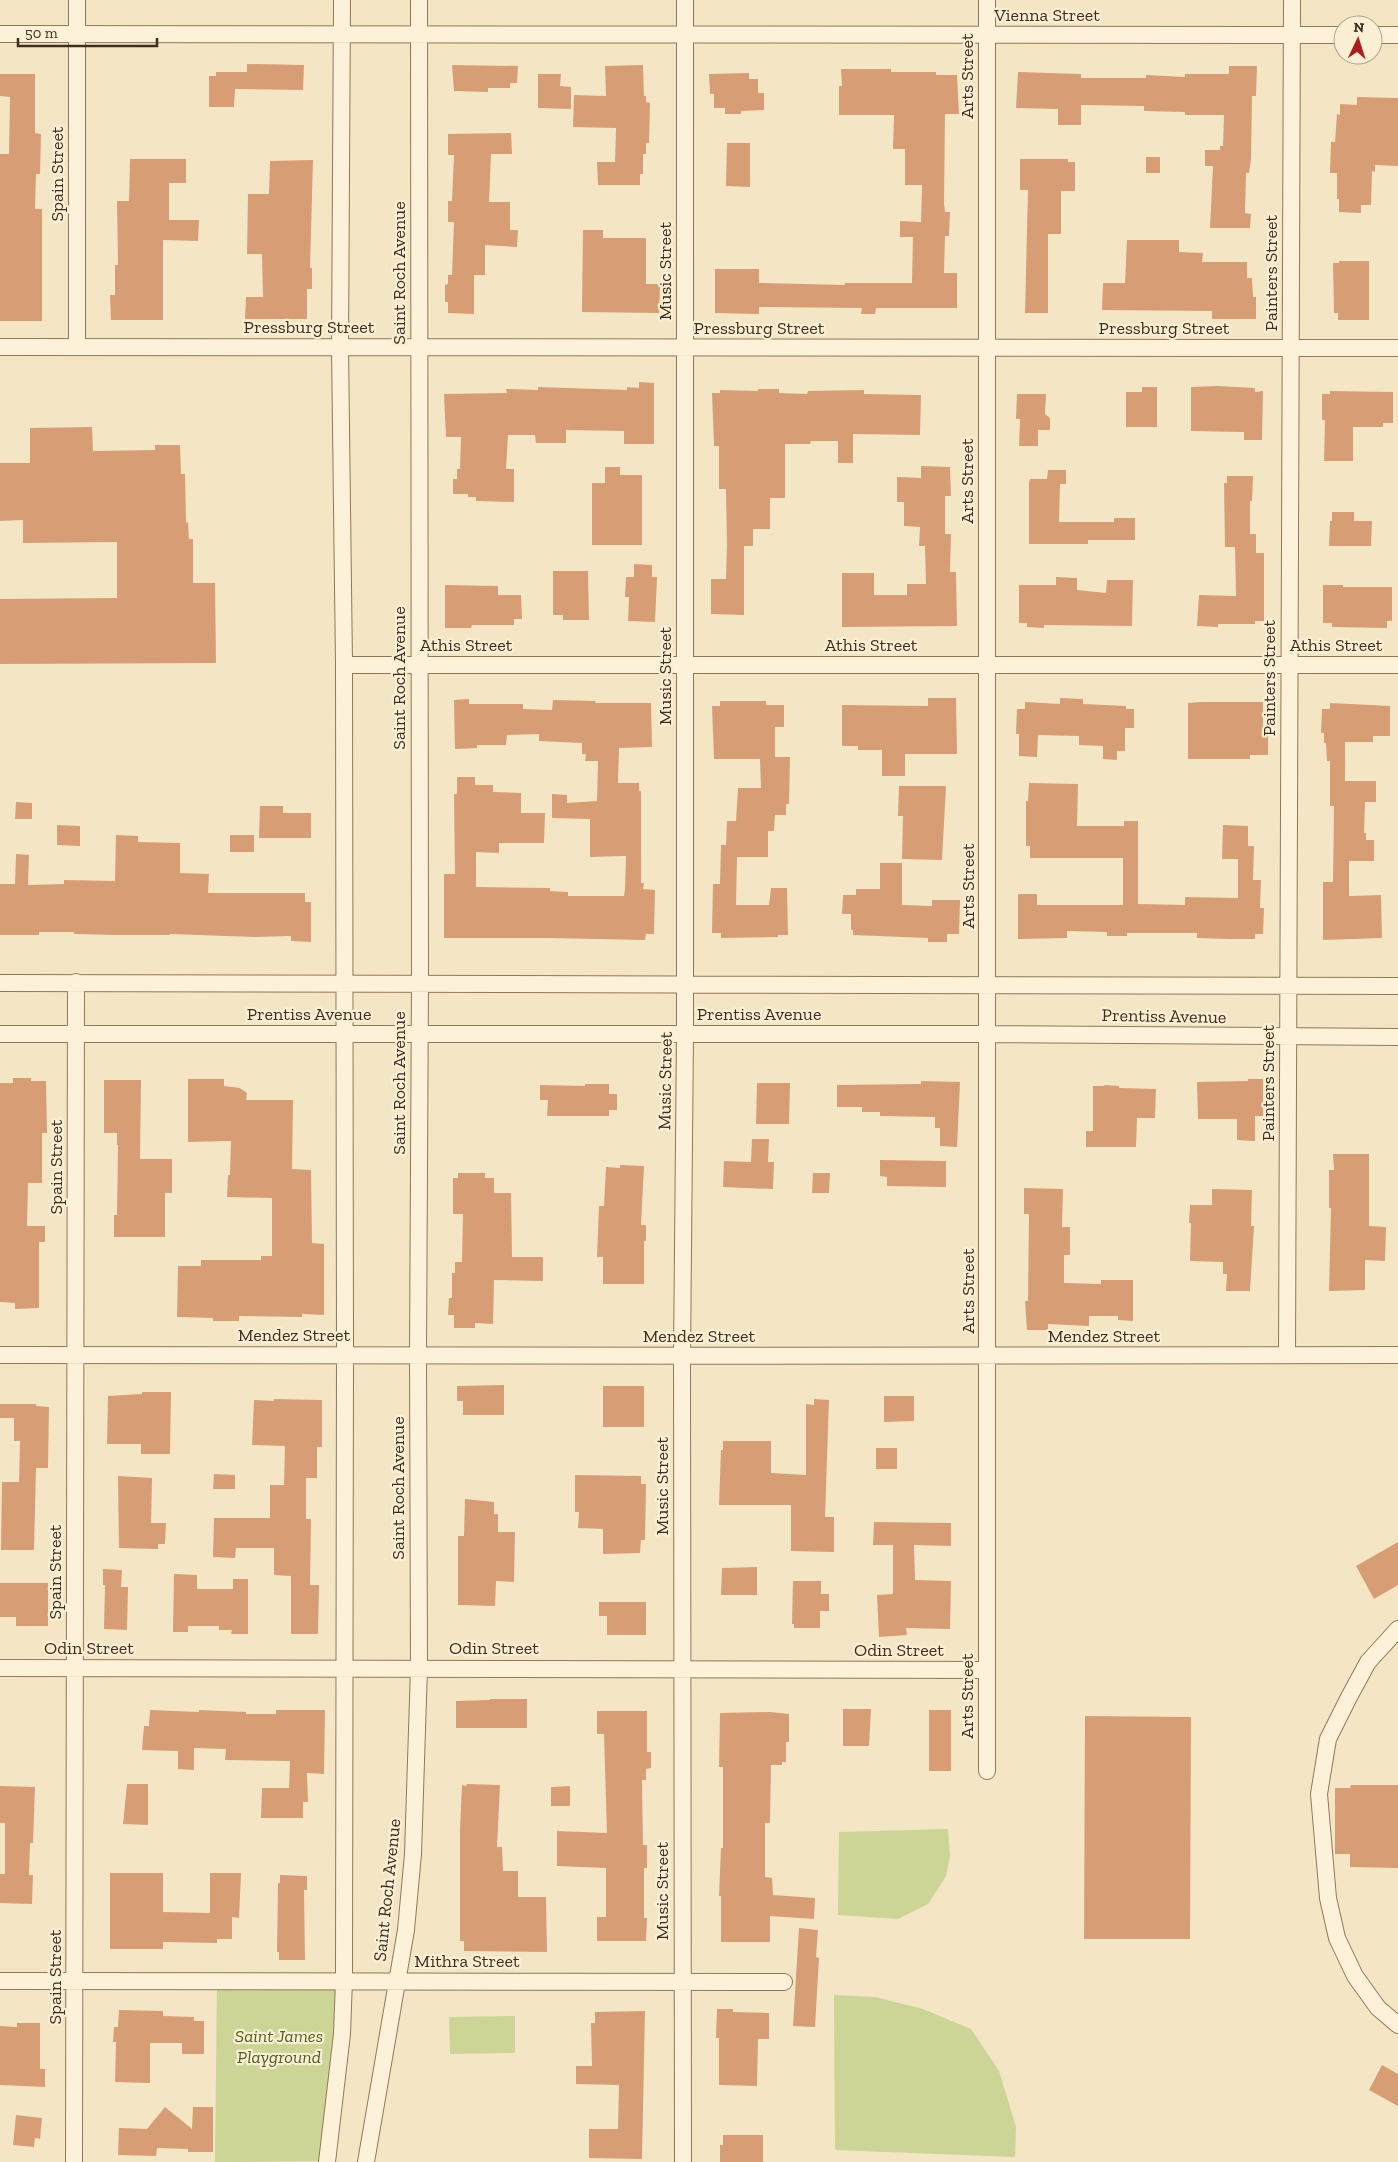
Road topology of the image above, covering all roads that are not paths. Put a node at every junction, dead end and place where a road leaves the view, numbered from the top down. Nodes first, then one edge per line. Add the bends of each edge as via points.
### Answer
1 (77, 0) edge
2 (342, 0) edge
3 (419, 0) edge
4 (684, 0) edge
5 (986, 0) edge
6 (1292, 0) edge
7 (0, 34) edge
8 (77, 34) junction
9 (342, 34) junction
10 (419, 34) junction
11 (685, 35) junction
12 (986, 35) junction
13 (1292, 35) junction
14 (1333, 35) edge
15 (1383, 35) edge
16 (1398, 35) edge
17 (0, 348) edge
18 (77, 348) junction
19 (340, 348) junction
20 (419, 348) junction
21 (685, 348) junction
22 (987, 348) junction
23 (1291, 348) junction
24 (1398, 348) edge
25 (344, 665) junction
26 (419, 665) junction
27 (685, 665) junction
28 (987, 665) junction
29 (1289, 665) junction
30 (1398, 665) edge
31 (0, 982) edge
32 (76, 982) junction
33 (344, 983) junction
34 (420, 983) junction
35 (685, 984) junction
36 (988, 984) junction
37 (1288, 986) junction
38 (1398, 986) edge
39 (0, 1034) edge
40 (76, 1034) junction
41 (345, 1034) junction
42 (419, 1034) junction
43 (685, 1034) junction
44 (988, 1034) junction
45 (1288, 1037) junction
46 (1398, 1037) edge
47 (345, 1354) junction
48 (418, 1354) junction
49 (0, 1355) edge
50 (75, 1355) junction
51 (1287, 1355) junction
52 (1398, 1355) edge
53 (988, 1356) junction
54 (682, 1357) junction
55 (1398, 1630) edge
56 (0, 1668) edge
57 (74, 1668) junction
58 (345, 1668) junction
59 (420, 1668) junction
60 (683, 1669) junction
61 (987, 1670) junction
62 (987, 1771) dead end
63 (344, 1980) junction
64 (398, 1980) junction
65 (0, 1981) edge
66 (75, 1981) junction
67 (682, 1982) junction
68 (784, 1982) dead end
69 (1398, 2026) edge
70 (74, 2162) edge
71 (327, 2162) edge
72 (366, 2162) edge
73 (683, 2162) edge

1 - 8 street, Spain Street
2 - 9 street, Saint Roch Avenue
3 - 10 street, Saint Roch Avenue
4 - 11 street, Music Street
5 - 12 street, Arts Street
6 - 13 street, Painters Street
7 - 8 street, Vienna Street
8 - 9 street, Vienna Street
8 - 18 street, Spain Street
9 - 10 street, Vienna Street
9 - 19 street, Saint Roch Avenue
10 - 11 street, Vienna Street
10 - 20 street, Saint Roch Avenue
11 - 12 street, Vienna Street
11 - 21 street, Music Street
12 - 13 street, Vienna Street
12 - 22 street, Arts Street
13 - 14 street, Vienna Street
13 - 23 street, Painters Street
15 - 16 street
17 - 18 street, Pressburg Street
18 - 19 street, Pressburg Street
19 - 20 street, Pressburg Street
19 - 25 street, Saint Roch Avenue
20 - 21 street, Pressburg Street
20 - 26 street, Saint Roch Avenue
21 - 22 street, Pressburg Street
21 - 27 street, Music Street
22 - 23 street, Pressburg Street
22 - 28 street, Arts Street
23 - 24 street, Pressburg Street
23 - 29 street, Painters Street
25 - 26 street, Athis Street
25 - 33 street, Saint Roch Avenue
26 - 27 street, Athis Street
26 - 34 street, Saint Roch Avenue
27 - 28 street, Athis Street
27 - 35 street, Music Street
28 - 29 street, Athis Street
28 - 36 street, Arts Street
29 - 30 street, Athis Street
29 - 37 street, Painters Street
31 - 32 street, Prentiss Avenue
32 - 33 street, Prentiss Avenue
32 - 40 street, Spain Street
33 - 34 street, Prentiss Avenue
33 - 41 street, Saint Roch Avenue
34 - 35 street, Prentiss Avenue
34 - 42 street, Saint Roch Avenue
35 - 36 street, Prentiss Avenue
35 - 43 street, Music Street
36 - 37 street, Prentiss Avenue
36 - 44 street, Arts Street
37 - 38 street, Prentiss Avenue
37 - 45 street, Painters Street
39 - 40 street, Prentiss Avenue
40 - 41 street, Prentiss Avenue
40 - 50 street, Spain Street
41 - 42 street, Prentiss Avenue
41 - 47 street, Saint Roch Avenue
42 - 43 street, Prentiss Avenue
42 - 48 street, Saint Roch Avenue
43 - 44 street, Prentiss Avenue
43 - 54 street, Music Street
44 - 45 street, Prentiss Avenue
44 - 53 street, Arts Street
45 - 46 street, Prentiss Avenue
45 - 51 street, Painters Street
47 - 48 street, Mendez Street
47 - 50 street, Mendez Street
47 - 58 street, Saint Roch Avenue
48 - 54 street, Mendez Street
48 - 59 street, Saint Roch Avenue
49 - 50 street, Mendez Street
50 - 57 street, Spain Street
51 - 52 street, Mendez Street
51 - 53 street, Mendez Street
53 - 54 street, Mendez Street
53 - 61 street, Arts Street
54 - 60 street, Music Street
55 - 69 street via 1368,1662 1332,1730 1319,1794 1328,1898 1337,1938 1355,1976 1378,2008
56 - 57 street, Odin Street
57 - 58 street, Odin Street
57 - 66 street, Spain Street
58 - 59 street, Odin Street
58 - 63 street, Saint Roch Avenue
59 - 60 street, Odin Street
59 - 64 street, Saint Roch Avenue via 413,1854
60 - 61 street, Odin Street
60 - 67 street, Music Street
61 - 62 street, Arts Street
63 - 64 street, Mithra Street
63 - 66 street, Mithra Street
63 - 71 street, Saint Roch Avenue via 342,2043
64 - 67 street, Mithra Street
64 - 72 street, Saint Roch Avenue
65 - 66 street, Mithra Street
66 - 70 street, Spain Street
67 - 68 street, Mithra Street
67 - 73 street, Music Street

